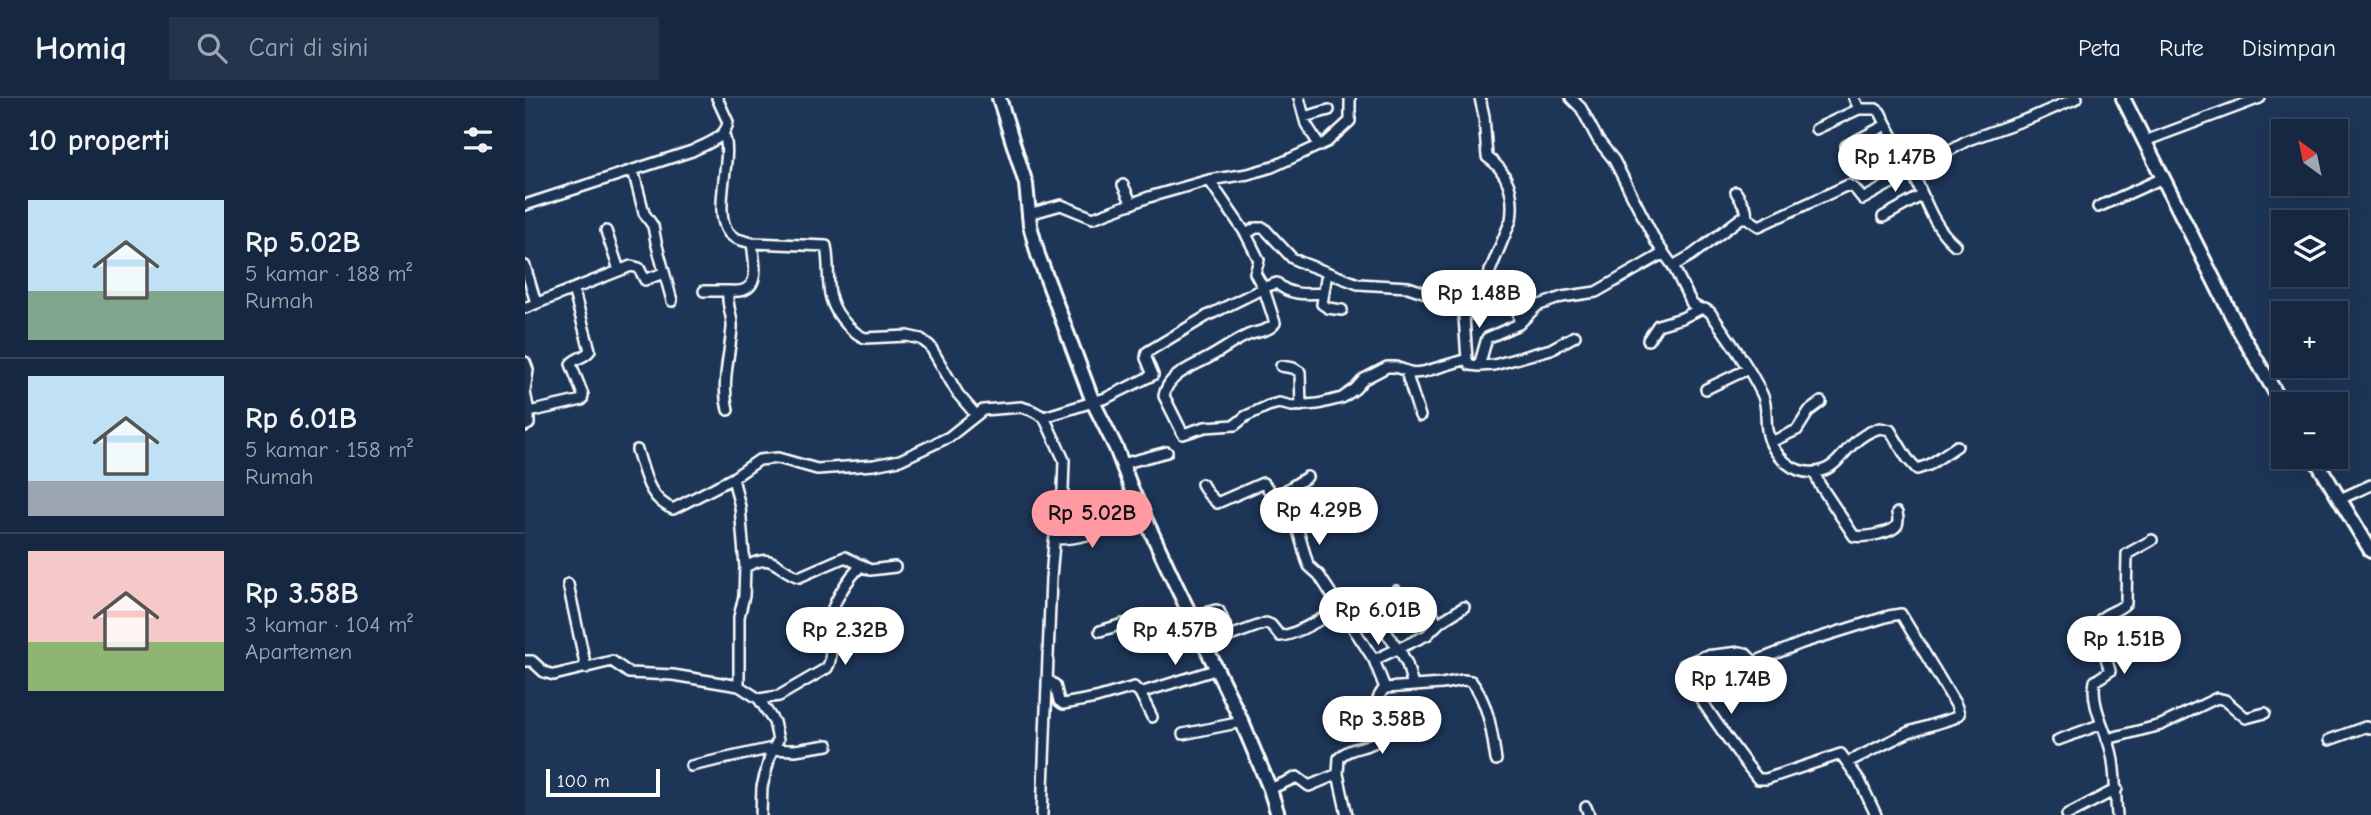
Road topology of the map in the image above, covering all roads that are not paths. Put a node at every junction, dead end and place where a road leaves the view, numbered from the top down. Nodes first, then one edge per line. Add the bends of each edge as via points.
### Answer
1 (717, 98) edge
2 (999, 98) edge
3 (1299, 98) edge
4 (1350, 98) edge
5 (1480, 98) edge
6 (1571, 98) edge
7 (1854, 98) edge
8 (2077, 98) edge
9 (2123, 98) edge
10 (2260, 98) edge
11 (1859, 109) junction
12 (1329, 110) dead end
13 (1304, 117) junction
14 (1887, 125) junction
15 (1815, 129) dead end
16 (723, 134) junction
17 (2145, 141) junction
18 (1320, 146) junction
19 (1846, 146) dead end
20 (633, 170) junction
21 (1912, 172) junction
22 (2164, 178) junction
23 (1209, 180) junction
24 (1123, 185) dead end
25 (1737, 192) dead end
26 (1921, 196) junction
27 (525, 203) edge
28 (1132, 204) junction
29 (2098, 207) dead end
30 (1029, 214) junction
31 (1747, 218) junction
32 (1883, 218) dead end
33 (606, 231) dead end
34 (1246, 234) junction
35 (753, 243) junction
36 (1955, 245) dead end
37 (1664, 253) junction
38 (525, 266) edge
39 (1673, 266) junction
40 (619, 270) junction
41 (663, 273) junction
42 (1327, 273) junction
43 (1263, 288) junction
44 (573, 289) junction
45 (703, 291) dead end
46 (730, 291) junction
47 (1324, 293) junction
48 (672, 301) dead end
49 (1464, 302) junction
50 (1486, 302) junction
51 (536, 303) junction
52 (525, 308) edge
53 (1700, 309) junction
54 (1342, 310) dead end
55 (1519, 324) junction
56 (1575, 336) dead end
57 (1648, 340) dead end
58 (1467, 360) junction
59 (525, 362) edge
60 (1281, 366) dead end
61 (1479, 366) junction
62 (1748, 369) junction
63 (1406, 372) junction
64 (1706, 389) dead end
65 (2275, 392) edge
66 (1093, 402) junction
67 (1821, 402) dead end
68 (1301, 406) junction
69 (728, 410) dead end
70 (529, 412) junction
71 (1420, 416) dead end
72 (974, 417) junction
73 (1044, 417) junction
74 (525, 426) edge
75 (1771, 442) junction
76 (1957, 446) dead end
77 (637, 450) dead end
78 (1167, 452) dead end
79 (1122, 464) junction
80 (2321, 469) edge
81 (1814, 472) junction
82 (1307, 477) dead end
83 (733, 478) junction
84 (1202, 484) dead end
85 (2371, 485) edge
86 (1279, 495) junction
87 (2340, 499) junction
88 (1897, 513) dead end
89 (1119, 522) dead end
90 (1055, 539) junction
91 (2152, 540) dead end
92 (2371, 551) edge
93 (862, 565) junction
94 (745, 566) junction
95 (895, 567) dead end
96 (568, 584) dead end
97 (1396, 591) dead end
98 (1429, 604) dead end
99 (1340, 607) junction
100 (1464, 607) dead end
101 (1193, 617) junction
102 (1437, 624) junction
103 (1382, 628) junction
104 (1100, 631) dead end
105 (1399, 649) junction
106 (1374, 660) junction
107 (525, 661) edge
108 (586, 668) junction
109 (1218, 669) junction
110 (1048, 680) junction
111 (739, 686) junction
112 (1413, 686) junction
113 (1385, 688) junction
114 (1140, 693) junction
115 (759, 699) junction
116 (2265, 713) dead end
117 (1152, 717) dead end
118 (1242, 722) junction
119 (2102, 724) junction
120 (2371, 728) edge
121 (1183, 734) dead end
122 (2107, 739) junction
123 (2058, 740) dead end
124 (2329, 740) dead end
125 (828, 745) dead end
126 (774, 748) junction
127 (1496, 760) dead end
128 (1848, 762) junction
129 (691, 766) dead end
130 (1338, 774) junction
131 (1270, 789) junction
132 (2117, 789) junction
133 (761, 815) edge
134 (1042, 815) edge
135 (1278, 815) edge
136 (1347, 815) edge
137 (1876, 815) edge
138 (2067, 815) edge
139 (2117, 815) edge

1 - 16 street via 729,122
2 - 30 street via 1023,173
3 - 13 street
4 - 18 street via 1350,121
5 - 50 street via 1487,157 1501,167 1513,211 1490,271
6 - 37 street via 1614,160
7 - 11 street
8 - 21 street via 1968,140
9 - 17 street
10 - 17 street
11 - 14 street via 1878,110
11 - 15 street
12 - 13 street
13 - 18 street
14 - 19 street
14 - 21 street
16 - 20 street via 692,151
16 - 35 street via 728,142 722,188 726,229 736,239
17 - 22 street
18 - 23 street via 1260,172
20 - 27 street
20 - 41 street via 644,213 653,226
21 - 26 street
21 - 31 street via 1863,199 1848,186 1759,226
22 - 29 street
22 - 65 street via 2239,330
23 - 28 street
23 - 34 street
24 - 28 street
25 - 31 street
26 - 32 street
26 - 36 street
28 - 30 street via 1093,218 1061,205
30 - 66 street via 1038,255
31 - 39 street via 1736,220
33 - 40 street
34 - 42 street via 1264,228 1292,258
34 - 43 street via 1259,260 1255,273
35 - 46 street via 754,279 745,291
35 - 72 street via 821,244 827,248 831,302 840,317 865,338 907,336 930,346
37 - 39 street
37 - 55 street via 1596,292 1537,306
38 - 51 street
39 - 53 street via 1692,303
40 - 41 street via 635,266 645,280
40 - 44 street
41 - 48 street
42 - 47 street
42 - 49 street via 1358,284 1408,287
43 - 47 street via 1277,283 1299,294
43 - 66 street via 1147,352 1151,378
43 - 68 street via 1273,327 1247,335 1187,369 1168,385 1164,396 1184,434 1235,425 1268,405
44 - 51 street
44 - 70 street via 590,350 571,364 582,400
45 - 46 street
46 - 69 street
47 - 54 street via 1323,306
49 - 50 street
49 - 58 street
50 - 55 street via 1517,298
51 - 52 street
53 - 57 street via 1658,326
53 - 62 street via 1710,312
55 - 61 street via 1487,338
56 - 61 street via 1541,352
58 - 61 street
58 - 63 street
59 - 70 street
60 - 68 street via 1300,372
62 - 64 street
62 - 75 street via 1764,397
63 - 68 street via 1387,367 1342,398
63 - 71 street
66 - 73 street
66 - 79 street
67 - 75 street via 1797,430
70 - 74 street via 530,422
72 - 73 street via 986,409 1021,407
72 - 83 street via 957,432 900,460 817,469 770,458
73 - 90 street via 1064,460
75 - 81 street via 1786,463
76 - 81 street via 1917,470 1890,430 1880,428 1854,442 1834,464
77 - 83 street via 654,497 673,509
78 - 79 street
79 - 101 street
80 - 87 street
81 - 88 street via 1854,536 1894,528
82 - 86 street
83 - 94 street
84 - 86 street via 1217,503 1263,483
85 - 87 street
86 - 99 street via 1294,517 1309,566
87 - 92 street
89 - 90 street via 1092,535
90 - 110 street
91 - 119 street via 2127,554 2126,604 2100,624 2110,671 2094,684
93 - 94 street via 845,557 799,577 772,560
93 - 95 street via 870,570
93 - 115 street via 849,579 831,614 827,668 779,696
94 - 111 street
96 - 108 street
97 - 103 street via 1406,611
98 - 102 street
99 - 101 street via 1284,637 1270,623 1230,636 1218,610
99 - 103 street via 1360,597
99 - 106 street
100 - 102 street
101 - 104 street via 1136,633 1123,624
101 - 109 street
102 - 105 street via 1427,635
103 - 105 street
105 - 106 street
105 - 112 street
106 - 113 street
107 - 108 street via 554,675
108 - 111 street via 612,661 629,673
109 - 114 street
109 - 118 street
110 - 114 street via 1063,704 1130,687
110 - 134 street
111 - 115 street
112 - 113 street
112 - 127 street via 1471,681 1489,718
113 - 130 street via 1375,708 1378,740 1342,755
114 - 117 street
115 - 126 street via 777,727
116 - 122 street via 2246,718 2217,698 2161,725
118 - 121 street
118 - 131 street
119 - 122 street
119 - 123 street
120 - 124 street
122 - 132 street
125 - 126 street
126 - 129 street
126 - 133 street via 762,786
128 - 128 street via 1837,754 1758,779 1695,691 1684,665 1705,656 1743,652 1754,662 1901,614 1959,714
128 - 137 street
130 - 131 street via 1309,786 1297,777
130 - 136 street
131 - 135 street
132 - 138 street
132 - 139 street

